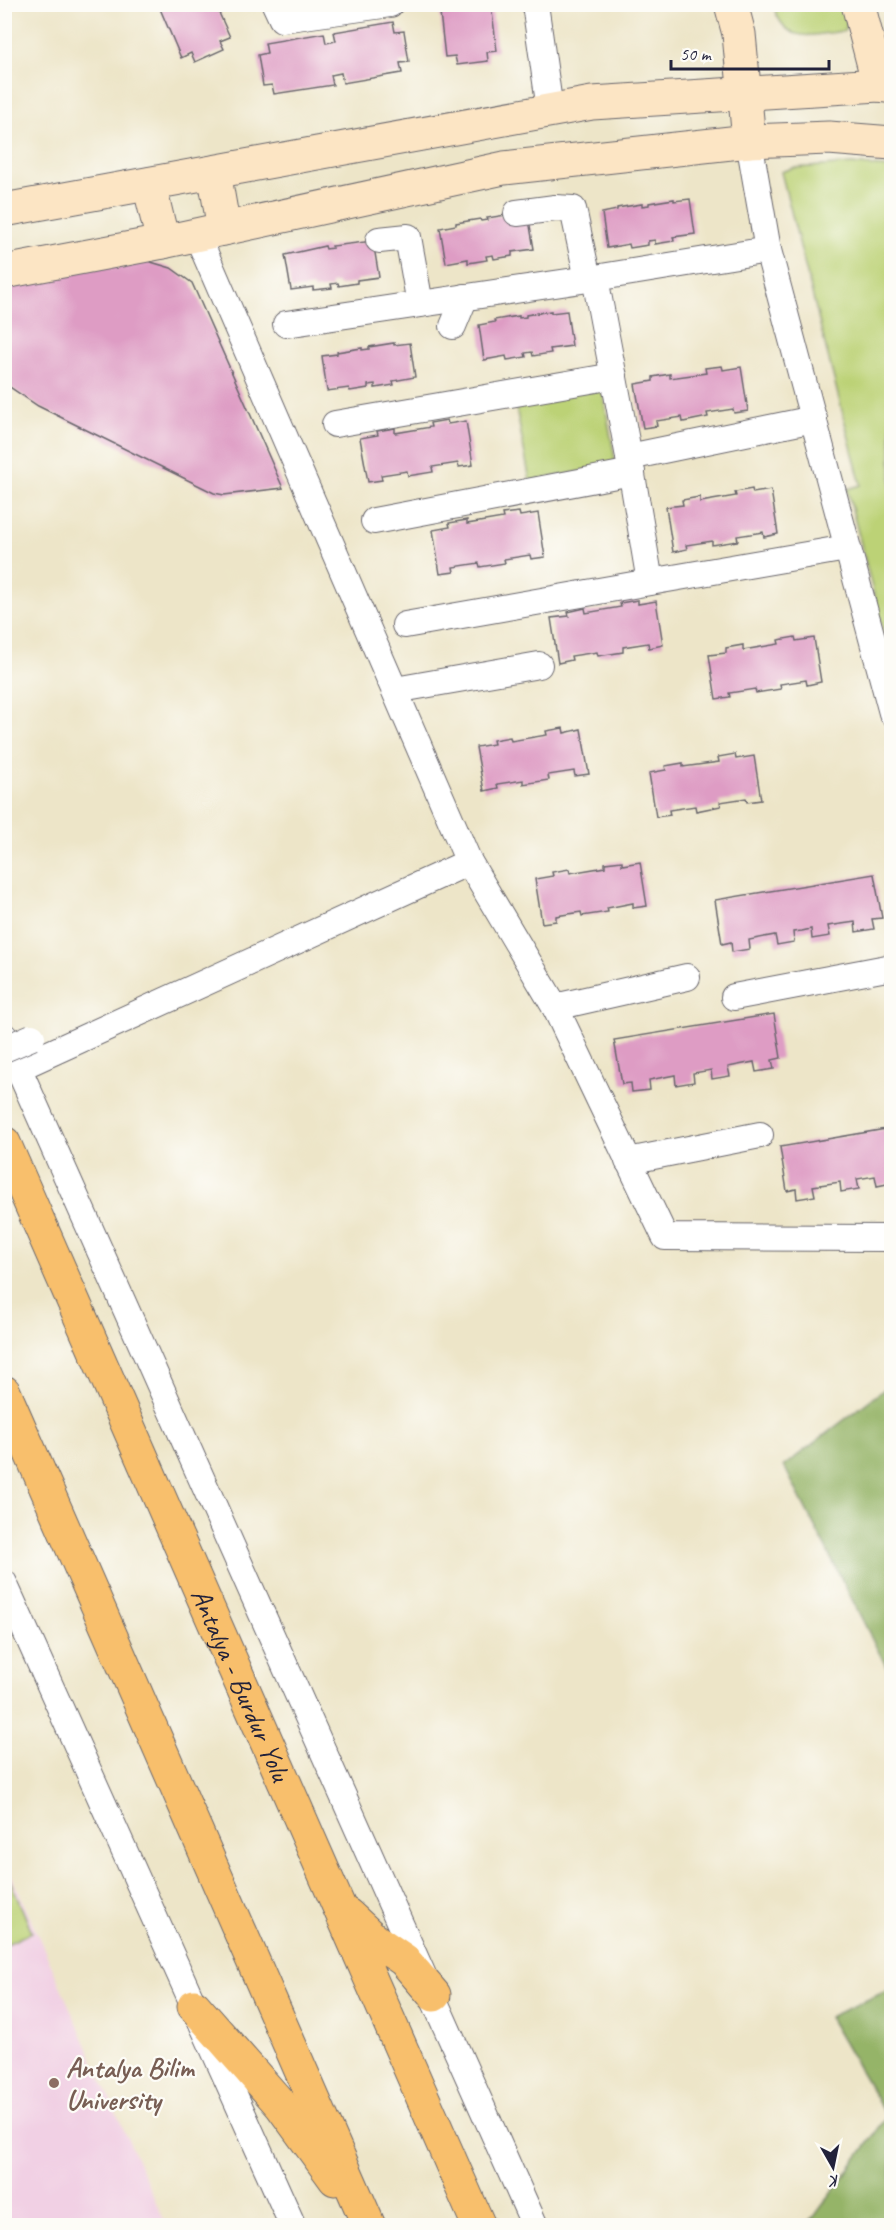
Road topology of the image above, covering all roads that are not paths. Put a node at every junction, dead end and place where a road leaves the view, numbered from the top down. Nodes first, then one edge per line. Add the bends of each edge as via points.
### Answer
1 (275, 4) edge
2 (390, 4) edge
3 (535, 4) edge
4 (731, 4) edge
5 (858, 4) edge
6 (885, 86) edge
7 (744, 94) junction
8 (550, 110) junction
9 (749, 141) junction
10 (891, 143) edge
11 (214, 172) junction
12 (149, 184) junction
13 (4, 210) edge
14 (517, 213) dead end
15 (211, 232) junction
16 (379, 240) dead end
17 (163, 242) junction
18 (768, 250) junction
19 (4, 272) edge
20 (591, 278) junction
21 (465, 297) junction
22 (420, 304) junction
23 (286, 324) dead end
24 (453, 326) dead end
25 (614, 376) junction
26 (814, 419) junction
27 (334, 424) dead end
28 (630, 464) junction
29 (374, 521) dead end
30 (848, 548) junction
31 (650, 582) junction
32 (405, 625) dead end
33 (539, 665) dead end
34 (395, 690) junction
35 (891, 713) edge
36 (469, 862) junction
37 (891, 967) edge
38 (687, 977) dead end
39 (734, 997) dead end
40 (555, 1007) junction
41 (4, 1036) edge
42 (32, 1037) dead end
43 (11, 1059) edge
44 (760, 1134) dead end
45 (4, 1143) edge
46 (628, 1161) junction
47 (891, 1238) edge
48 (4, 1392) edge
49 (4, 1582) edge
50 (340, 1907) junction
51 (434, 1995) junction
52 (194, 2006) junction
53 (293, 2226) edge
54 (369, 2226) edge
55 (480, 2226) edge
56 (535, 2226) edge

1 - 2 street via 282,19
3 - 8 street
4 - 7 street via 739,34
5 - 6 street
6 - 7 street
7 - 8 street via 592,103
7 - 9 street
8 - 11 street
9 - 10 street via 829,138
9 - 15 street via 504,168
9 - 18 street
11 - 12 street
11 - 15 street
12 - 13 street
12 - 17 street
14 - 20 street via 573,209
15 - 17 street
15 - 34 street
16 - 22 street via 408,237
17 - 19 street
18 - 20 street
18 - 26 street
20 - 21 street
20 - 25 street
21 - 22 street
21 - 24 street
22 - 23 street
25 - 27 street
25 - 28 street
26 - 28 street
26 - 30 street
28 - 29 street
28 - 31 street
30 - 31 street
30 - 35 street
31 - 32 street
33 - 34 street
34 - 36 street
36 - 40 street
36 - 43 street
37 - 39 street
38 - 40 street
40 - 46 street
41 - 43 street
42 - 43 street, bridge
43 - 51 street
44 - 46 street
45 - 50 highway, Antalya - Burdur Yolu
46 - 47 street via 665,1237
48 - 54 highway
49 - 52 street
50 - 51 highway via 376,1941 404,1960
50 - 55 highway, Antalya - Burdur Yolu
51 - 56 street
52 - 53 street
52 - 54 highway via 281,2105

